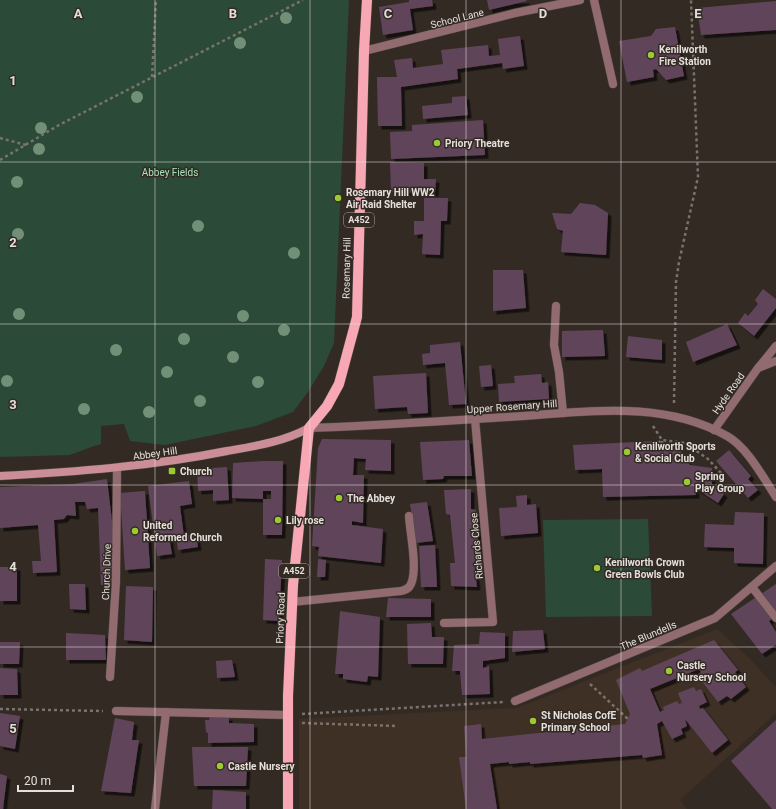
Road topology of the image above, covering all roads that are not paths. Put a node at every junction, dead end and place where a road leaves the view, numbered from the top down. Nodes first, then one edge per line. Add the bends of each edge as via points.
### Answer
1 (367, 0) edge
2 (580, 0) edge
3 (594, 0) edge
4 (364, 51) junction
5 (613, 84) dead end
6 (556, 306) dead end
7 (776, 346) edge
8 (776, 361) edge
9 (758, 368) junction
10 (563, 413) junction
11 (475, 419) junction
12 (308, 428) junction
13 (714, 430) junction
14 (117, 469) junction
15 (0, 476) edge
16 (776, 496) edge
17 (409, 516) dead end
18 (776, 566) edge
19 (752, 587) junction
20 (292, 602) junction
21 (776, 618) edge
22 (444, 623) dead end
23 (110, 677) dead end
24 (515, 701) road end
25 (116, 711) road end
26 (166, 712) junction
27 (288, 719) junction
28 (155, 809) edge
29 (288, 809) edge

1 - 4 main road, Rosemary Hill / A452
2 - 4 street, School Lane via 515,13
3 - 5 street
4 - 12 main road, Rosemary Hill / A452 via 357,316 339,384 327,406
6 - 10 street via 554,345
7 - 9 street, Hyde Road
8 - 9 street, Hyde Road
9 - 13 street, Hyde Road
10 - 11 street, Upper Rosemary Hill
10 - 13 street, Upper Rosemary Hill via 607,410 645,412 690,419
11 - 12 street, Upper Rosemary Hill
11 - 22 street, Richards Close via 493,622
12 - 14 main road, Abbey Hill via 292,437 274,442 189,459
12 - 20 main road, Priory Road / A452
13 - 16 street, Upper Rosemary Hill via 739,446
14 - 15 main road, Abbey Hill
14 - 23 street, Church Drive via 116,581
17 - 20 street via 413,572 407,589
18 - 19 street, The Blundells
19 - 21 street
19 - 24 street, The Blundells via 715,618
20 - 27 main road, Priory Road / A452
25 - 26 street
26 - 27 street
26 - 28 street
27 - 29 main road, Priory Road / A452

